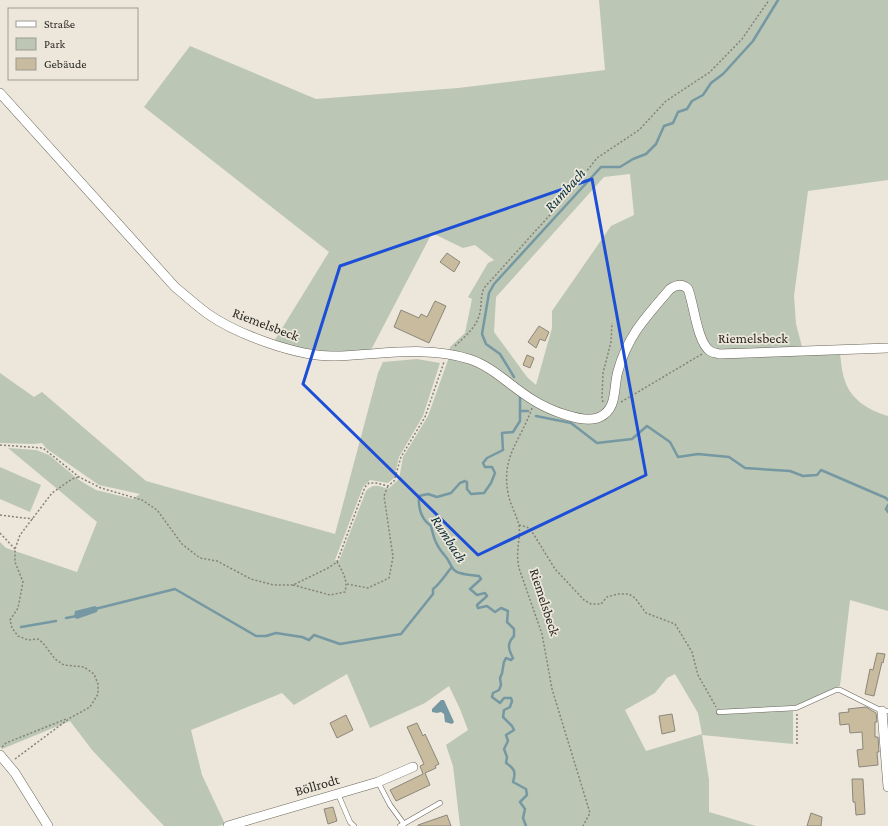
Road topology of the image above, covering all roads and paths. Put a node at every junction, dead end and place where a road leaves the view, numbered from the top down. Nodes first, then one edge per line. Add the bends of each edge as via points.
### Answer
1 (769, 0) edge
2 (0, 93) edge
3 (612, 323) dead end
4 (888, 348) edge
5 (709, 350) junction
6 (448, 354) junction
7 (534, 400) junction
8 (609, 410) junction
9 (0, 445) edge
10 (79, 477) junction
11 (388, 486) junction
12 (0, 515) edge
13 (33, 519) junction
14 (519, 525) junction
15 (0, 533) edge
16 (15, 549) junction
17 (337, 562) junction
18 (347, 584) junction
19 (293, 585) junction
20 (796, 708) junction
21 (885, 711) edge
22 (719, 712) joint
23 (70, 718) junction
24 (797, 744) dead end
25 (0, 748) edge
26 (0, 755) edge
27 (413, 767) dead end
28 (10, 768) junction
29 (378, 782) junction
30 (888, 787) edge
31 (338, 793) junction
32 (440, 803) dead end
33 (402, 825) edge
34 (48, 826) edge
35 (228, 826) edge
36 (354, 826) edge
37 (583, 826) edge

1 - 6 path via 742,39 710,72 666,100 639,130 598,158 484,288 479,315 474,326
2 - 6 street, Riemelsbeck via 175,287 208,314 238,332 310,355 422,352
3 - 8 path via 611,342 603,373 602,398
4 - 5 street, Riemelsbeck via 719,354
5 - 8 path
5 - 8 street, Riemelsbeck via 704,345 698,328 688,289 680,285 674,286 634,333 618,371
6 - 7 street, Riemelsbeck via 487,366
6 - 11 path via 425,417 401,457 394,481
7 - 8 street, Riemelsbeck via 582,419 598,418
7 - 14 path, Riemelsbeck via 532,410 508,460 506,471 508,494
9 - 10 path via 43,448
10 - 13 path via 52,493
10 - 19 path via 101,488 142,500 157,510 182,544 200,558 217,561 251,579 274,585
11 - 17 path via 369,483 365,487
11 - 18 path via 384,496 393,557 389,578 368,588
12 - 13 path
13 - 16 path via 20,535
14 - 22 path via 531,530 555,569 584,600 591,604 600,604 607,597 629,594 646,613 675,624 692,652 698,675
14 - 37 path, Riemelsbeck via 519,568 542,634 552,689 590,813
15 - 16 path
16 - 23 path via 15,562 23,582 18,608 10,620 12,628 18,636 28,640 38,639 55,659 64,665 84,667 94,674 98,684 98,694 90,707
17 - 18 path
17 - 19 path
18 - 19 path via 345,592 330,595
20 - 21 lane via 840,690
20 - 22 lane
20 - 24 path
21 - 30 street
23 - 25 path via 6,743
23 - 28 path via 16,758
26 - 28 street
27 - 29 street, Böllrodt
28 - 34 street
29 - 31 street, Böllrodt
29 - 33 lane
31 - 35 street, Böllrodt
31 - 36 lane
32 - 33 lane

